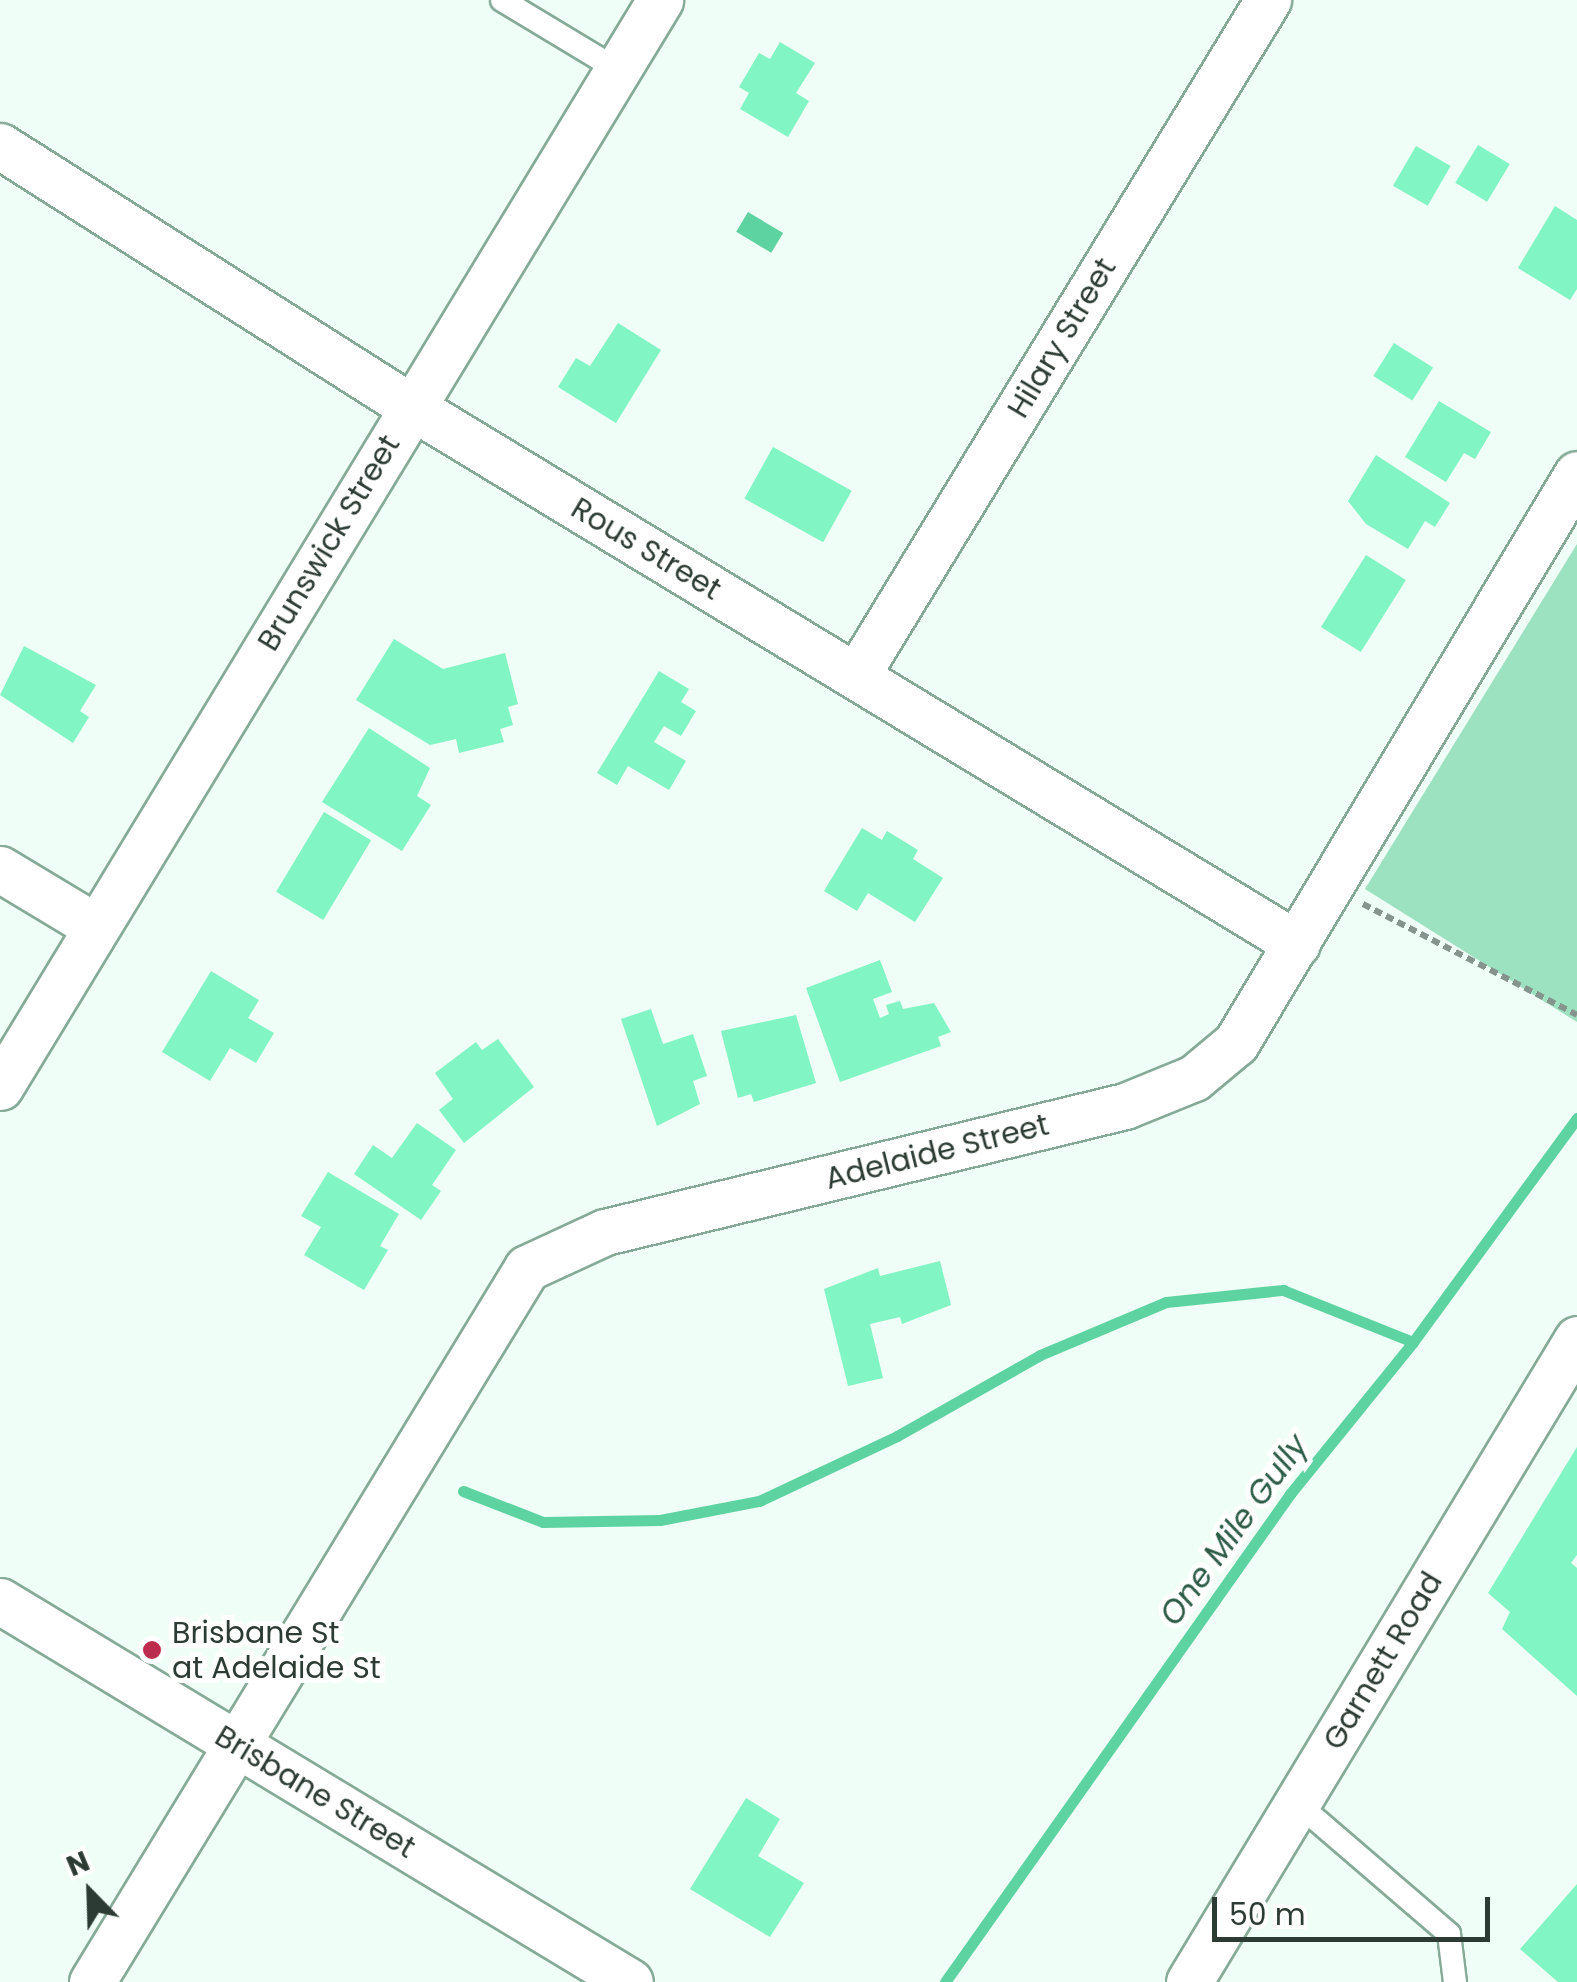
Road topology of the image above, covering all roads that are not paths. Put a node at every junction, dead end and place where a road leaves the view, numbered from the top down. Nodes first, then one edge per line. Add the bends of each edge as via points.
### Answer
1 (502, 0) edge
2 (660, 0) edge
3 (1268, 0) edge
4 (618, 70) junction
5 (0, 146) edge
6 (412, 407) junction
7 (1577, 474) edge
8 (856, 676) junction
9 (0, 868) edge
10 (96, 927) junction
11 (1297, 944) junction
12 (0, 1087) edge
13 (1577, 1339) edge
14 (0, 1601) edge
15 (235, 1744) junction
16 (1298, 1804) junction
17 (92, 1982) edge
18 (630, 1982) edge
19 (1189, 1982) edge
20 (1455, 1982) edge

1 - 4 lane
2 - 4 street, Brunswick Street
3 - 8 street, Hilary Street
4 - 6 street, Brunswick Street
5 - 6 street, Rous Street
6 - 8 street, Rous Street
6 - 10 street, Brunswick Street
7 - 11 street, Adelaide Street
8 - 11 street, Rous Street
9 - 10 street
10 - 12 street, Brunswick Street
11 - 15 street, Adelaide Street via 1236,1043 1194,1078 1125,1106 605,1232 528,1268
13 - 16 street, Garnett Road
14 - 15 street, Brisbane Street
15 - 17 street, Adelaide Street
15 - 18 street, Brisbane Street
16 - 19 street, Garnett Road
16 - 20 lane via 1449,1934

